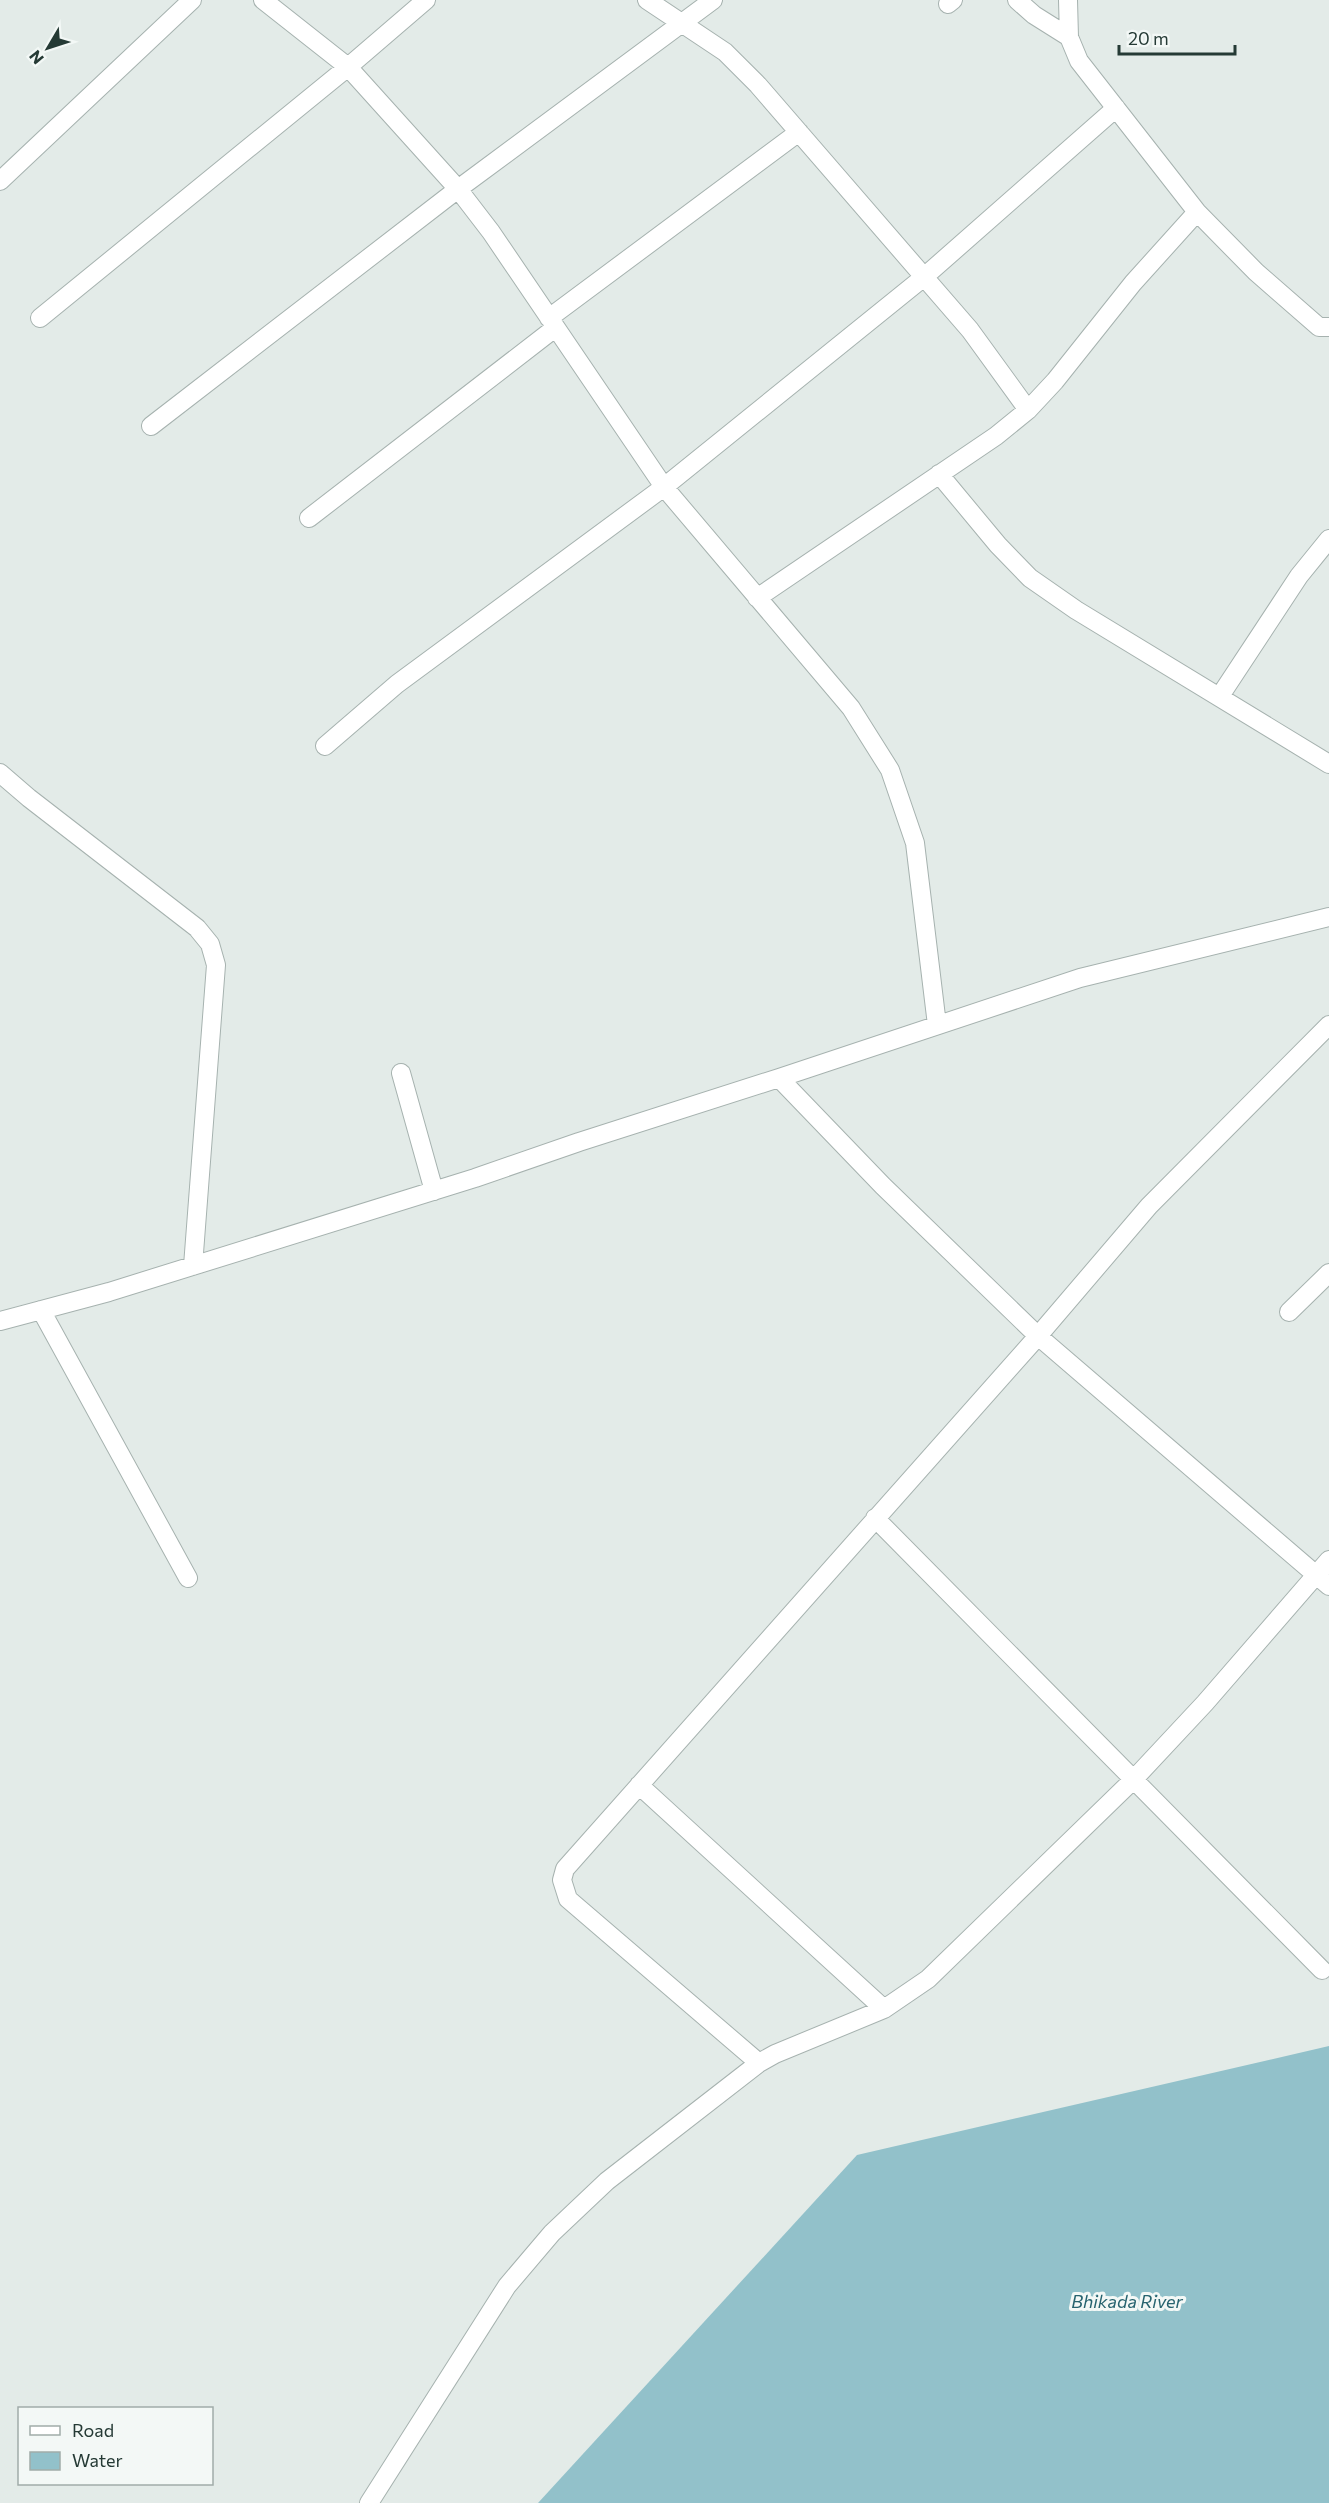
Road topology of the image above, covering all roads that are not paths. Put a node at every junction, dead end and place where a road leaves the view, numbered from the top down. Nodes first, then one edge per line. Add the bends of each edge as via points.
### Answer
1 (192, 0) edge
2 (263, 0) edge
3 (426, 0) edge
4 (647, 0) edge
5 (713, 0) edge
6 (1017, 0) edge
7 (1068, 0) edge
8 (681, 23) junction
9 (1069, 38) junction
10 (348, 67) junction
11 (1116, 108) junction
12 (799, 132) junction
13 (0, 181) edge
14 (458, 189) junction
15 (1197, 212) junction
16 (924, 277) junction
17 (40, 318) dead end
18 (552, 323) junction
19 (1324, 327) edge
20 (1029, 410) junction
21 (151, 426) dead end
22 (939, 474) junction
23 (664, 487) junction
24 (309, 518) dead end
25 (1329, 539) edge
26 (757, 598) junction
27 (1220, 696) junction
28 (325, 746) dead end
29 (1329, 764) edge
30 (0, 773) edge
31 (1329, 917) edge
32 (937, 1025) junction
33 (1329, 1026) edge
34 (401, 1073) dead end
35 (778, 1078) junction
36 (434, 1191) junction
37 (193, 1266) junction
38 (1329, 1274) edge
39 (41, 1310) junction
40 (1289, 1312) dead end
41 (0, 1321) edge
42 (1038, 1336) junction
43 (875, 1518) junction
44 (1329, 1560) edge
45 (188, 1578) dead end
46 (1323, 1581) edge
47 (1134, 1779) junction
48 (639, 1785) junction
49 (1322, 1970) dead end
50 (884, 2009) junction
51 (759, 2063) junction
52 (369, 2503) edge

1 - 13 street
2 - 10 street
3 - 10 street
4 - 8 street
5 - 8 street
6 - 9 street
7 - 9 street
8 - 12 street via 725,52
8 - 14 street
9 - 11 street via 1079,61
10 - 14 street
10 - 17 street
11 - 15 street
11 - 16 street
12 - 16 street
12 - 18 street
14 - 18 street
14 - 21 street
15 - 19 street via 1274,289
15 - 20 street
16 - 20 street via 970,330
16 - 23 street
18 - 23 street
18 - 24 street
20 - 22 street
22 - 26 street
22 - 27 street via 1030,578
23 - 26 street
23 - 28 street via 397,684
25 - 27 street via 1299,576
26 - 32 street via 851,708 890,770 915,843
27 - 29 street
30 - 37 street via 196,928 210,944 216,965
31 - 32 street via 1080,978
32 - 35 street
33 - 42 street via 1149,1206
34 - 36 street
35 - 36 street
35 - 42 street
36 - 37 street
37 - 39 street
38 - 40 street
39 - 41 street
39 - 45 street
42 - 43 street
42 - 46 street
43 - 47 street
43 - 48 street
44 - 46 street
46 - 47 street
47 - 49 street
47 - 50 street via 928,1979
48 - 50 street
48 - 51 street via 565,1869 564,1890 568,1899
50 - 51 street
51 - 52 street via 607,2181 552,2233 507,2286

